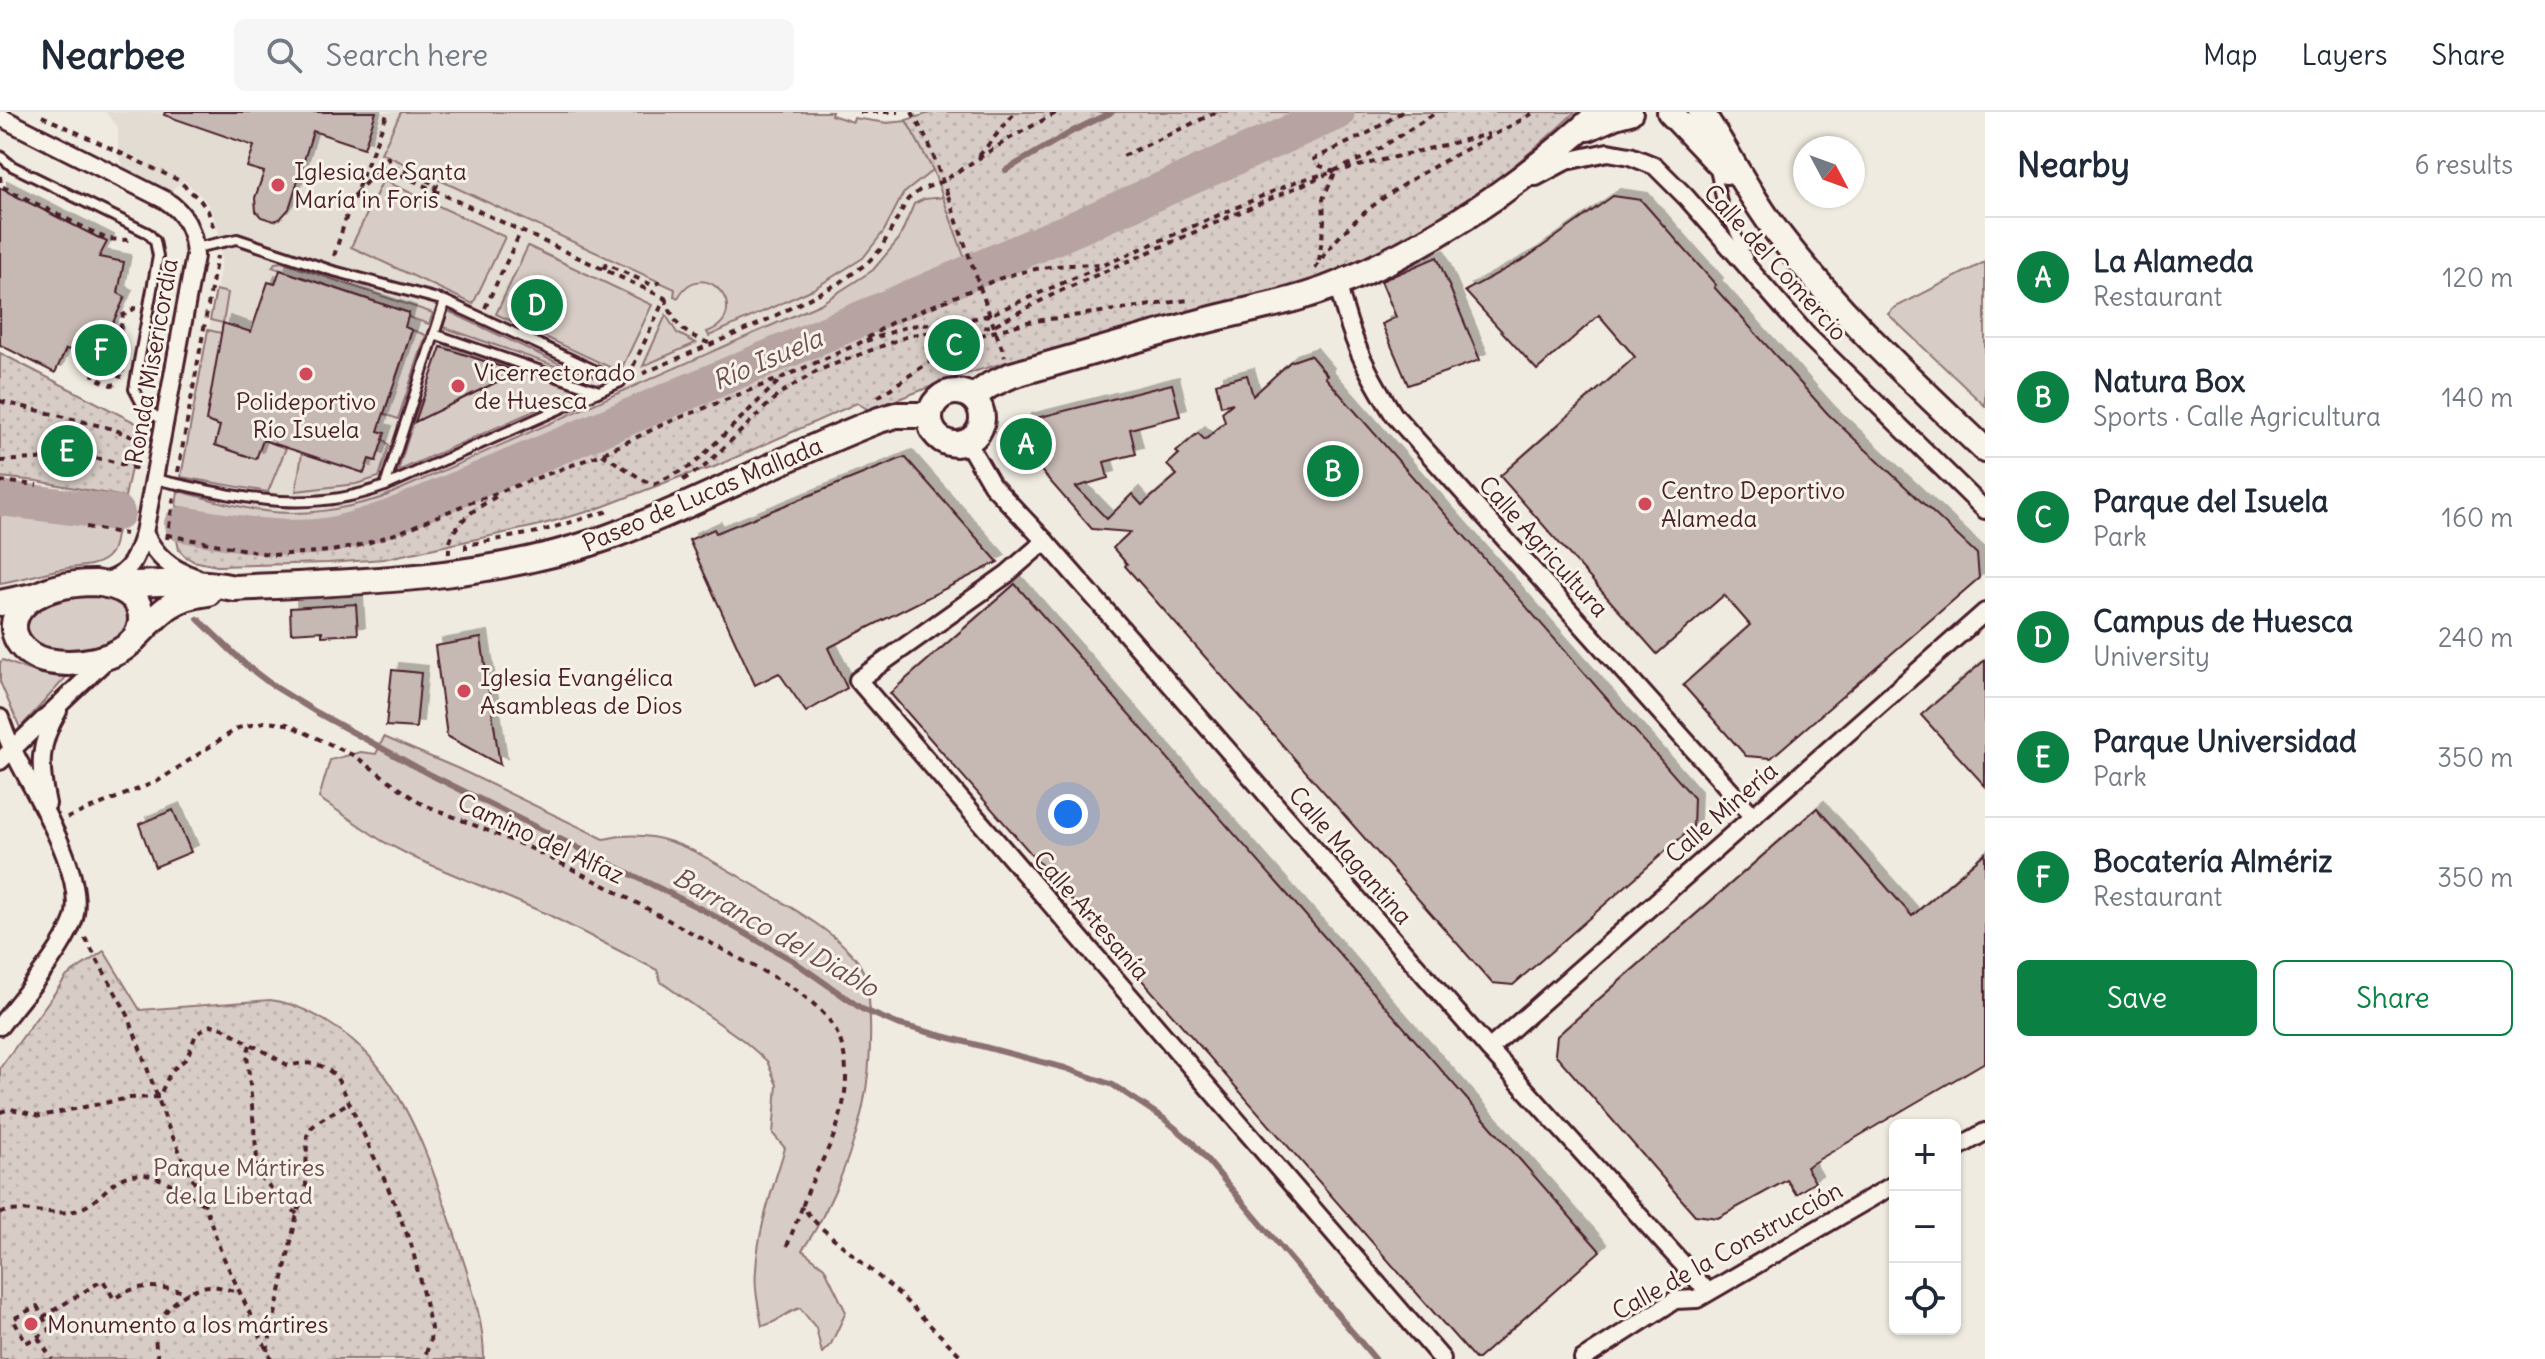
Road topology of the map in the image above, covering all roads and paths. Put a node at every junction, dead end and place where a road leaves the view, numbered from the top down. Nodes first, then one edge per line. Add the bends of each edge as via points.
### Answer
1 (388, 112) edge
2 (860, 112) edge
3 (898, 112) edge
4 (912, 112) edge
5 (1015, 112) edge
6 (1058, 112) edge
7 (1217, 112) edge
8 (1402, 112) edge
9 (1437, 112) edge
10 (1528, 112) edge
11 (1535, 112) edge
12 (1600, 112) edge
13 (1630, 112) edge
14 (1651, 112) edge
15 (1670, 112) edge
16 (0, 117) edge
17 (1524, 119) junction
18 (1694, 121) edge
19 (1496, 133) junction
20 (1575, 135) junction
21 (0, 156) edge
22 (1123, 156) dead end
23 (1713, 157) junction
24 (976, 160) junction
25 (382, 166) junction
26 (1335, 172) junction
27 (0, 176) edge
28 (943, 181) junction
29 (434, 191) junction
30 (355, 194) junction
31 (1751, 197) junction
32 (1496, 198) junction
33 (521, 231) junction
34 (134, 241) dead end
35 (195, 248) junction
36 (1319, 262) junction
37 (1105, 265) junction
38 (604, 269) junction
39 (330, 270) junction
40 (1308, 277) dead end
41 (1758, 281) junction
42 (1338, 285) junction
43 (656, 293) junction
44 (136, 295) dead end
45 (665, 298) junction
46 (1202, 299) dead end
47 (445, 301) junction
48 (988, 312) junction
49 (481, 317) junction
50 (994, 325) junction
51 (996, 332) junction
52 (434, 334) junction
53 (711, 344) junction
54 (858, 344) junction
55 (1007, 363) dead end
56 (125, 377) junction
57 (781, 378) junction
58 (600, 391) junction
59 (973, 397) junction
60 (0, 401) edge
61 (871, 401) dead end
62 (149, 411) junction
63 (930, 415) junction
64 (165, 422) junction
65 (967, 442) junction
66 (1985, 450) edge
67 (602, 454) junction
68 (701, 458) junction
69 (0, 461) edge
70 (705, 466) junction
71 (137, 469) dead end
72 (710, 474) dead end
73 (154, 479) junction
74 (700, 479) dead end
75 (0, 481) edge
76 (37, 485) dead end
77 (385, 486) junction
78 (509, 490) junction
79 (1985, 510) edge
80 (86, 527) dead end
81 (144, 533) junction
82 (126, 534) dead end
83 (167, 535) dead end
84 (1045, 541) junction
85 (511, 544) dead end
86 (466, 552) dead end
87 (449, 554) dead end
88 (101, 584) junction
89 (146, 584) junction
90 (224, 586) junction
91 (20, 602) edge
92 (1985, 612) edge
93 (0, 630) edge
94 (130, 639) junction
95 (0, 649) edge
96 (37, 659) junction
97 (75, 688) junction
98 (0, 718) edge
99 (6, 755) edge
100 (1753, 816) junction
101 (52, 825) junction
102 (75, 918) junction
103 (0, 1026) edge
104 (250, 1045) junction
105 (1489, 1049) junction
106 (159, 1097) junction
107 (348, 1103) junction
108 (0, 1112) edge
109 (1985, 1132) edge
110 (1961, 1146) edge
111 (1889, 1187) edge
112 (205, 1205) junction
113 (803, 1205) junction
114 (0, 1213) edge
115 (297, 1214) junction
116 (787, 1246) dead end
117 (1708, 1292) junction
118 (188, 1293) junction
119 (240, 1293) junction
120 (43, 1317) junction
121 (38, 1337) junction
122 (267, 1352) junction
123 (52, 1359) edge
124 (158, 1359) edge
125 (271, 1359) edge
126 (424, 1359) edge
127 (964, 1359) edge
128 (1442, 1359) edge
129 (1583, 1359) edge

1 - 30 path
2 - 3 path
4 - 28 path
5 - 24 path
6 - 24 path
7 - 22 path
8 - 26 path via 1314,159
9 - 26 path
10 - 17 path
11 - 17 path
12 - 20 main road
13 - 20 main road
14 - 18 main road
15 - 18 main road
16 - 35 street, Ronda Misericordia via 173,205 190,228
17 - 19 path
18 - 23 main road
18 - 31 main road
19 - 26 path
19 - 36 path via 1387,197
20 - 32 main road
21 - 62 lane via 155,241 158,256 134,389
23 - 31 main road
23 - 41 lane via 1723,207
24 - 28 path
25 - 29 path
25 - 29 path via 387,156 391,165 437,185
25 - 30 path
26 - 36 path via 1323,199
26 - 37 path via 1297,181
26 - 50 path
27 - 34 path via 1,186 107,239
28 - 48 path, bridge
28 - 53 path via 908,199 880,250 841,282
29 - 33 path
30 - 39 path
31 - 66 main road via 1866,337
32 - 41 street, Calle del Comercio via 1566,161 1608,152 1630,156 1655,166
32 - 42 main road
33 - 38 path
33 - 49 path
35 - 39 lane via 237,239
35 - 64 street, Ronda Misericordia
36 - 40 path
37 - 48 path
37 - 54 path via 1016,273 891,323
38 - 43 path
38 - 43 path via 606,264 652,285 661,282
39 - 47 lane
41 - 79 street, Calle del Comercio
42 - 59 main road via 1012,375
42 - 100 street, Calle Agricultura via 1368,374 1394,415
43 - 45 path
44 - 56 path via 134,309 123,315 114,364
45 - 53 path via 680,329
45 - 53 path via 627,380
46 - 51 path via 1028,322
47 - 49 lane
47 - 52 lane
48 - 50 path
48 - 54 path via 958,322 909,326
49 - 58 lane via 620,382
50 - 51 path
50 - 70 path via 911,335 819,370 779,394
51 - 55 path
51 - 61 path via 960,341
52 - 58 lane
52 - 77 lane
54 - 57 path
56 - 56 path via 113,385 93,377 94,371
57 - 67 path
57 - 68 path
58 - 77 lane
59 - 63 main road via 945,394
59 - 65 main road via 983,417 979,432
60 - 62 path via 143,441
62 - 64 lane
63 - 65 main road via 934,433 943,441
63 - 90 main road, Paseo de Lucas Mallada via 879,420 655,519 538,557 375,581
64 - 73 street, Ronda Misericordia
65 - 84 street, Calle Magantina via 992,485
67 - 68 path via 654,484
67 - 78 path
68 - 70 path
69 - 71 path via 104,459
70 - 72 path
70 - 74 path via 676,486
73 - 77 lane via 280,502 327,500
73 - 81 street, Ronda Misericordia
75 - 76 path
78 - 83 path via 398,533 332,551 273,555
78 - 87 path via 462,522 450,537
80 - 82 path
81 - 88 street, Ronda Misericordia via 129,568
81 - 89 street, Ronda Misericordia
81 - 90 street via 169,565
84 - 105 street, Calle Magantina
84 - 128 street, Calle Artesanía via 858,680
85 - 86 path via 540,539 623,508 466,545
88 - 89 main road, Paseo de Lucas Mallada
88 - 91 main road via 62,587
88 - 94 main road via 129,593 137,603 141,615
89 - 90 main road, Paseo de Lucas Mallada
89 - 94 street, Ronda Misericordia via 145,615
90 - 94 main road, Paseo de Lucas Mallada via 172,603
91 - 93 street
91 - 96 main road via 14,632 18,644
92 - 100 street, Calle Minería
94 - 96 main road via 94,660
94 - 97 street
95 - 96 main road
97 - 99 street
97 - 101 street via 56,713 41,752
98 - 99 street
99 - 101 street
100 - 105 street, Calle Minería
101 - 102 street via 76,893
101 - 113 path, Camino del Alfaz via 158,781 238,728 264,722 287,724 355,756 420,803 598,882 792,987 819,1008 840,1040 846,1083 843,1111
102 - 103 street via 63,943
102 - 106 path via 128,1015
104 - 106 path via 212,1025 196,1034 187,1058 171,1071
104 - 107 path via 289,1066 302,1062 329,1069
104 - 115 path via 258,1169
105 - 117 street, Calle Magantina
106 - 108 path via 40,1116 11,1109
106 - 112 path
107 - 115 path via 319,1121 307,1136 307,1176
107 - 126 path via 412,1247 431,1328
109 - 110 street
111 - 117 street, Calle de la Construcción
112 - 114 path via 168,1182 141,1173 127,1175 79,1210
112 - 119 path
113 - 116 path, Camino del Alfaz
113 - 127 path via 818,1225
115 - 122 path
117 - 129 street, Calle de la Construcción via 1697,1299 1675,1300
118 - 119 path via 206,1286
118 - 120 path via 141,1287 114,1299 103,1280
118 - 124 path via 158,1326
119 - 122 path
120 - 121 path via 50,1330
120 - 121 path via 37,1306 13,1319 26,1343
121 - 123 path
122 - 125 path

